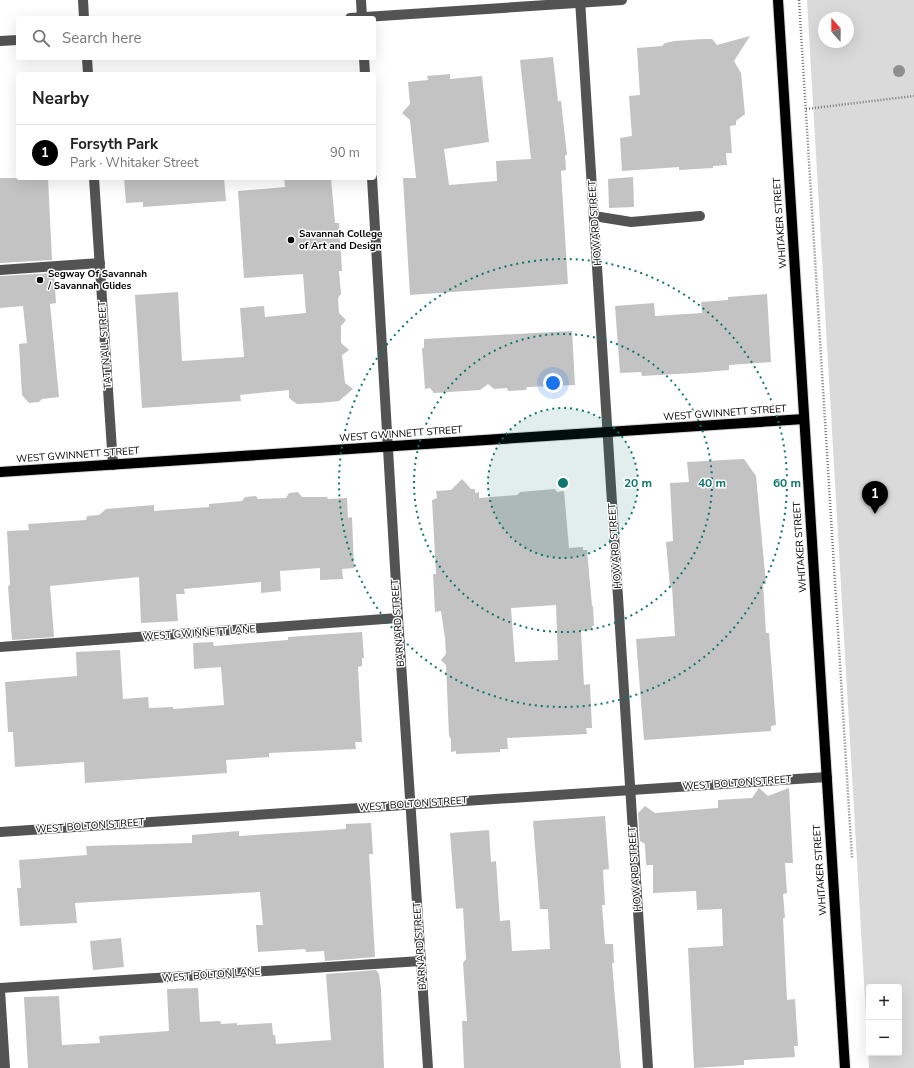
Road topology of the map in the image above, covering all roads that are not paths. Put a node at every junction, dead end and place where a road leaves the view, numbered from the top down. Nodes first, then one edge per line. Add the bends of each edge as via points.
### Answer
1 (83, 0) edge
2 (360, 0) edge
3 (622, 0) edge
4 (778, 0) edge
5 (580, 1) edge
6 (84, 16) edge
7 (362, 16) edge
8 (376, 17) edge
9 (16, 40) edge
10 (0, 41) edge
11 (87, 60) edge
12 (364, 60) edge
13 (88, 72) edge
14 (365, 72) edge
15 (94, 180) edge
16 (372, 180) edge
17 (594, 216) junction
18 (700, 216) dead end
19 (100, 263) junction
20 (0, 270) edge
21 (804, 420) junction
22 (608, 432) junction
23 (389, 447) junction
24 (112, 465) junction
25 (0, 472) edge
26 (398, 618) junction
27 (0, 647) edge
28 (826, 777) junction
29 (630, 790) junction
30 (411, 804) junction
31 (0, 832) edge
32 (421, 961) junction
33 (0, 989) edge
34 (5, 1068) edge
35 (428, 1068) edge
36 (648, 1068) edge
37 (845, 1068) edge

1 - 6 street
2 - 7 street
3 - 5 street
4 - 21 main road, WHITAKER STREET
5 - 8 street
5 - 17 street, HOWARD STREET
9 - 10 street
11 - 13 street
12 - 14 street
15 - 19 street, TATTNALL STREET
16 - 23 street, BARNARD STREET
17 - 18 street via 631,222
17 - 22 street, HOWARD STREET
19 - 20 street
19 - 24 street, TATTNALL STREET
21 - 22 main road, WEST GWINNETT STREET
21 - 28 main road, WHITAKER STREET
22 - 23 main road, WEST GWINNETT STREET
22 - 29 street, HOWARD STREET
23 - 24 main road, WEST GWINNETT STREET
23 - 26 street, BARNARD STREET
24 - 25 main road, WEST GWINNETT STREET
26 - 27 street, WEST GWINNETT LANE
26 - 30 street, BARNARD STREET
28 - 29 street, WEST BOLTON STREET
28 - 37 main road, WHITAKER STREET
29 - 30 street, WEST BOLTON STREET
29 - 36 street, HOWARD STREET
30 - 31 street, WEST BOLTON STREET
30 - 32 street, BARNARD STREET
32 - 33 street, WEST BOLTON LANE
32 - 35 street, BARNARD STREET
33 - 34 street

